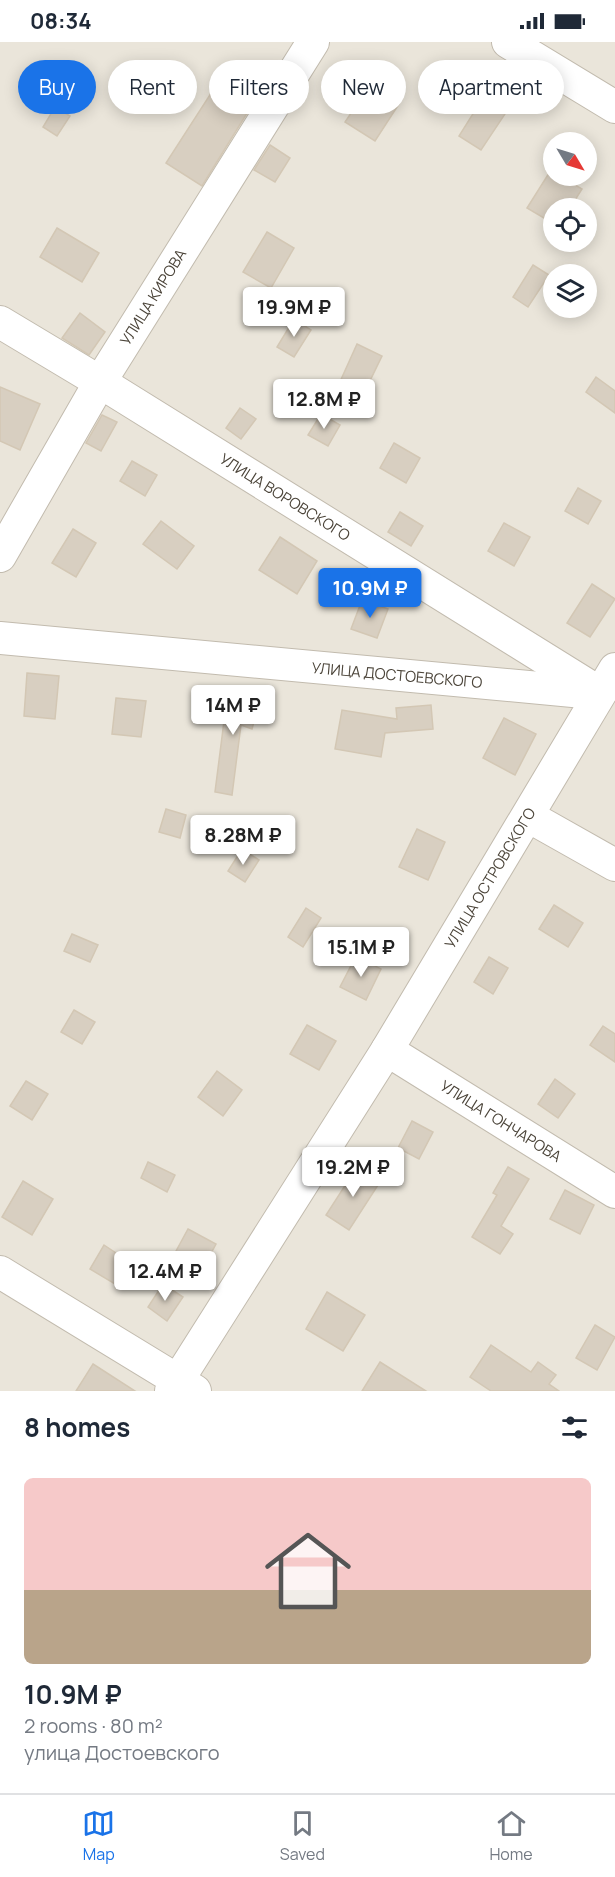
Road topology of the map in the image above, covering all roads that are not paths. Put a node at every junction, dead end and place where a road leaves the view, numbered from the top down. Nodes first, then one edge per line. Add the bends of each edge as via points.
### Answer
1 (313, 42) edge
2 (508, 42) edge
3 (615, 107) edge
4 (0, 321) edge
5 (100, 382) junction
6 (0, 556) edge
7 (0, 638) edge
8 (610, 685) edge
9 (528, 816) junction
10 (615, 865) edge
11 (387, 1050) junction
12 (615, 1192) edge
13 (0, 1272) edge
14 (182, 1388) edge

1 - 5 street, УЛИЦА КИРОВА
2 - 3 street
4 - 5 street, УЛИЦА ВОРОВСКОГО
5 - 6 street, УЛИЦА КИРОВА
5 - 8 street, УЛИЦА ВОРОВСКОГО
7 - 8 street, УЛИЦА ДОСТОЕВСКОГО
8 - 9 street, УЛИЦА ОСТРОВСКОГО
9 - 10 street
9 - 11 street, УЛИЦА ОСТРОВСКОГО
11 - 12 street, УЛИЦА ГОНЧАРОВА
11 - 14 street, УЛИЦА ОСТРОВСКОГО
13 - 14 street

